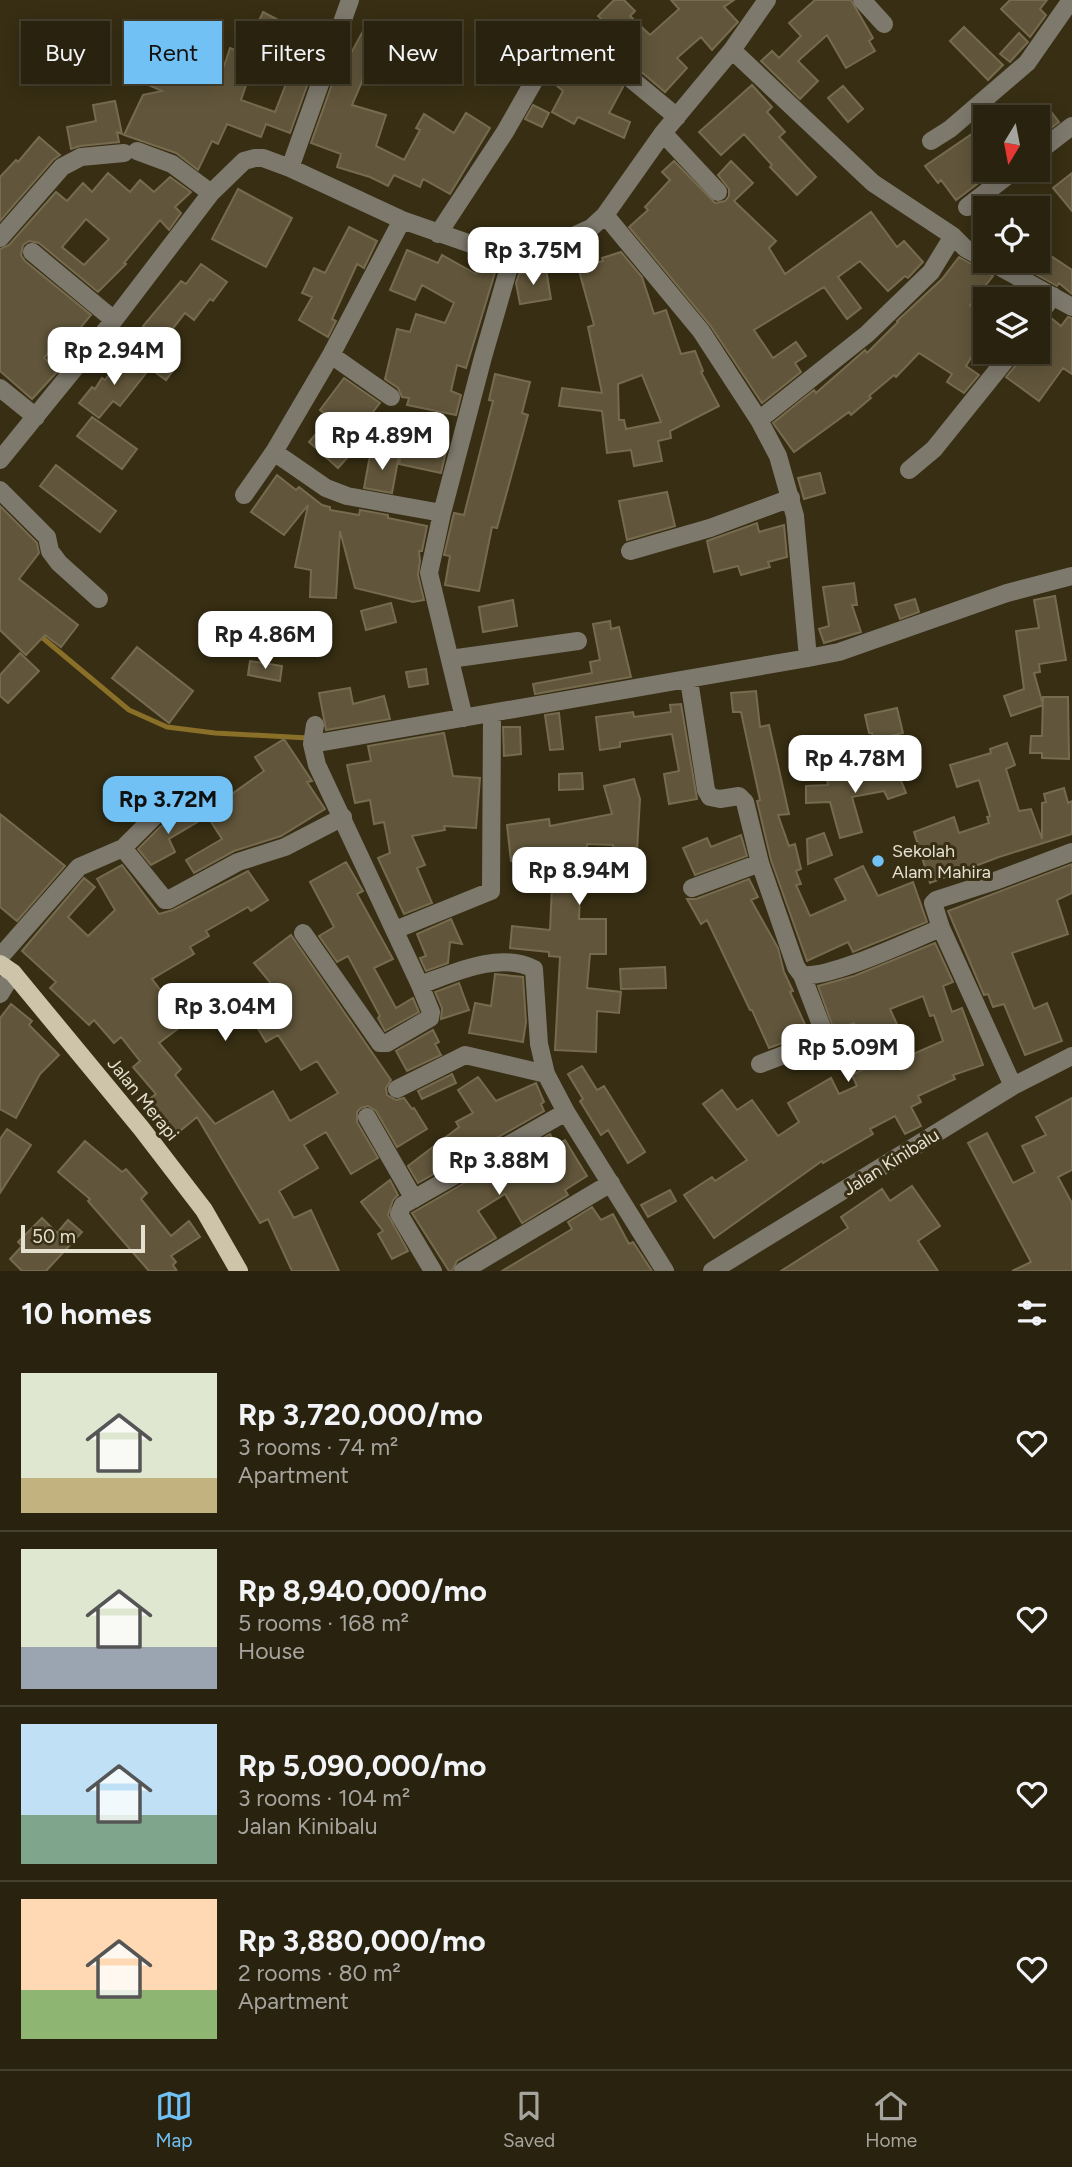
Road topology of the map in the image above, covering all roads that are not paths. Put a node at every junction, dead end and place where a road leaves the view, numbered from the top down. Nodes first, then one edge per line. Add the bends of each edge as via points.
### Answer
1 (350, 0) edge
2 (767, 0) edge
3 (862, 0) edge
4 (1071, 0) edge
5 (884, 24) dead end
6 (732, 50) junction
7 (532, 84) edge
8 (637, 84) edge
9 (677, 117) junction
10 (1072, 126) edge
11 (663, 133) junction
12 (931, 141) dead end
13 (1050, 143) edge
14 (290, 167) junction
15 (999, 182) edge
16 (718, 192) dead end
17 (211, 193) junction
18 (967, 207) dead end
19 (605, 215) junction
20 (402, 220) junction
21 (438, 234) junction
22 (953, 236) junction
23 (0, 238) edge
24 (514, 250) junction
25 (32, 252) dead end
26 (973, 252) edge
27 (1010, 273) edge
28 (1052, 296) junction
29 (1050, 299) edge
30 (1072, 307) edge
31 (114, 320) junction
32 (331, 355) junction
33 (1002, 364) edge
34 (0, 388) edge
35 (391, 397) dead end
36 (36, 417) junction
37 (760, 420) junction
38 (274, 452) junction
39 (0, 460) edge
40 (909, 470) dead end
41 (0, 490) edge
42 (244, 495) dead end
43 (791, 498) junction
44 (442, 513) junction
45 (630, 551) dead end
46 (1072, 576) edge
47 (99, 599) dead end
48 (578, 641) dead end
49 (808, 654) junction
50 (450, 659) junction
51 (689, 680) junction
52 (463, 714) junction
53 (492, 714) junction
54 (162, 809) dead end
55 (343, 817) junction
56 (123, 848) junction
57 (1072, 852) edge
58 (760, 863) junction
59 (692, 888) dead end
60 (941, 928) junction
61 (395, 930) junction
62 (303, 933) dead end
63 (0, 957) edge
64 (7, 968) edge
65 (802, 975) junction
66 (420, 985) junction
67 (0, 994) edge
68 (1072, 1056) edge
69 (760, 1064) dead end
70 (546, 1074) junction
71 (1013, 1086) junction
72 (397, 1089) dead end
73 (566, 1112) junction
74 (367, 1117) dead end
75 (611, 1184) junction
76 (414, 1199) junction
77 (239, 1271) edge
78 (433, 1271) edge
79 (463, 1271) edge
80 (665, 1271) edge
81 (712, 1271) edge

1 - 14 street
2 - 6 street
3 - 5 street
4 - 12 street via 1027,63
6 - 9 street
6 - 22 street via 873,183
7 - 21 street
8 - 9 street
9 - 11 street
10 - 13 street
11 - 16 street
11 - 19 street
14 - 17 street via 254,158 244,161
14 - 20 street
15 - 18 street
17 - 23 street via 172,164 131,152 81,157 62,167
17 - 31 street
19 - 24 street via 569,238
19 - 37 street via 701,331
20 - 21 street
20 - 32 street
21 - 24 street
22 - 26 street
22 - 37 street via 931,272 867,334
24 - 44 street
25 - 31 street
27 - 28 street
28 - 29 street
28 - 30 street
31 - 36 street
32 - 35 street
32 - 38 street
33 - 40 street via 934,449
34 - 36 street
36 - 39 street
37 - 43 street
38 - 42 street
38 - 44 street via 326,488 347,496
41 - 47 street via 47,537 59,563
43 - 45 street
43 - 49 street
44 - 50 street via 429,573
46 - 49 street via 1007,593 839,652
48 - 50 street
49 - 51 street
50 - 52 street
51 - 53 street
51 - 58 street via 706,790 710,797 739,796 745,802
52 - 53 street
52 - 55 street via 313,737 317,765
53 - 61 street via 491,891
54 - 56 street
55 - 56 street via 285,847 238,862 168,900
55 - 61 street
56 - 63 street via 79,867
57 - 60 street via 936,900 933,905
58 - 59 street
58 - 65 street
60 - 65 street via 839,969
60 - 71 street
61 - 66 street
62 - 66 street via 380,1043 430,1018
64 - 67 street
64 - 77 main road, Jalan Merapi via 149,1138 204,1210
65 - 69 street via 822,1038
66 - 70 street via 488,964 531,967
68 - 71 street, Jalan Kinibalu
70 - 72 street via 465,1055
70 - 73 street
71 - 81 street, Jalan Kinibalu
73 - 75 street
73 - 76 street
74 - 76 street
75 - 79 street
75 - 80 street
76 - 78 street via 403,1205 399,1214

